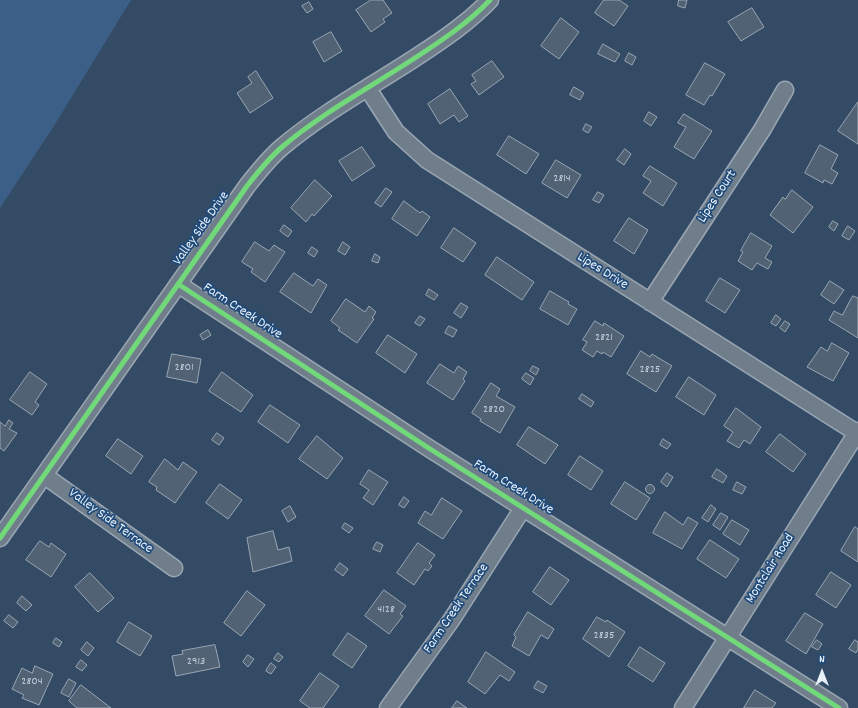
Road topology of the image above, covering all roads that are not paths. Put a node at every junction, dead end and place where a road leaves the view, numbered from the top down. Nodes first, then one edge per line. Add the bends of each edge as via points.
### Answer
1 (490, 0) edge
2 (368, 89) junction
3 (785, 90) dead end
4 (178, 284) junction
5 (650, 302) junction
6 (857, 432) edge
7 (45, 476) junction
8 (523, 508) junction
9 (0, 538) edge
10 (174, 568) dead end
11 (728, 638) junction
12 (388, 708) edge
13 (683, 708) edge
14 (839, 708) edge

1 - 2 street, Valley Side Drive via 478,13 448,36
2 - 4 street, Valley Side Drive via 317,121 265,163
2 - 5 street, Lipes Drive via 396,132 427,160
3 - 5 street, Lipes Court via 762,130
4 - 7 street, Valley Side Drive
4 - 8 street, Farm Creek Drive
5 - 6 street, Lipes Drive
6 - 11 street, Montclair Road
7 - 9 street, Valley Side Drive
7 - 10 street, Valley Side Terrace
8 - 11 street, Farm Creek Drive
8 - 12 street, Farm Creek Terrace via 452,619
11 - 13 street, Montclair Road
11 - 14 street, Farm Creek Drive

